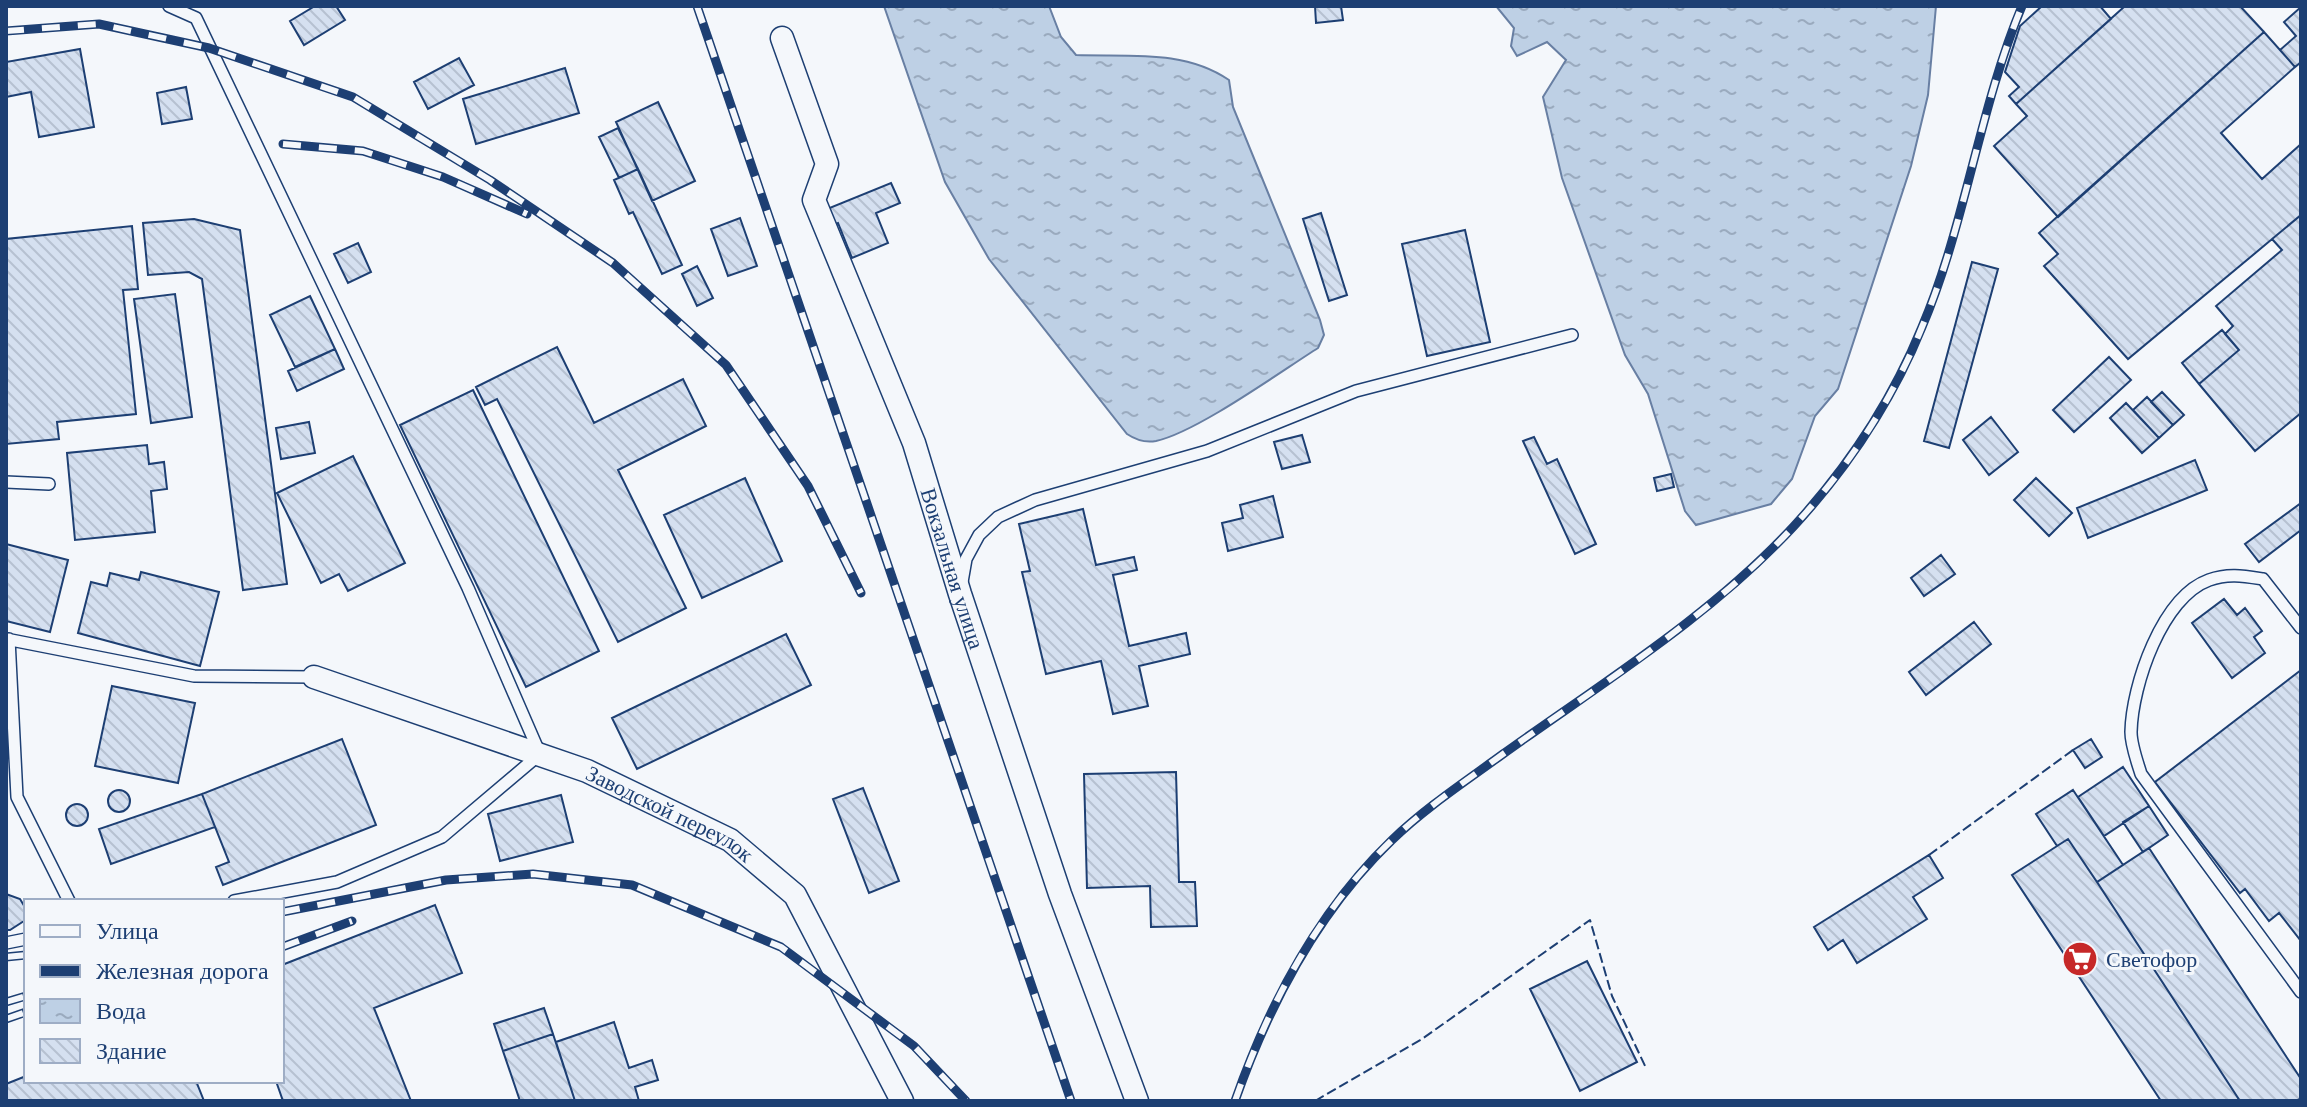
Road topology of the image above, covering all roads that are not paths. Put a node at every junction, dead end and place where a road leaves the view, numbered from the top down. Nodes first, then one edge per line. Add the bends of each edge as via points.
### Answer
1 (169, 6) edge
2 (782, 38) dead end
3 (1572, 335) dead end
4 (6, 482) edge
5 (49, 484) dead end
6 (960, 594) junction
7 (2301, 628) edge
8 (8, 639) edge
9 (314, 677) joint
10 (540, 754) junction
11 (68, 899) edge
12 (245, 899) edge
13 (2301, 992) edge
14 (902, 1101) edge
15 (1137, 1101) edge

1 - 10 lane via 196,18 468,588
2 - 6 street, Вокзальная улица via 827,164 814,200 914,443
3 - 6 lane via 1356,391 1207,451 1035,500 998,517 979,535 966,559
4 - 5 lane
6 - 15 street, Вокзальная улица via 1060,894
7 - 13 lane via 2263,579 2234,574 2207,580 2164,622 2141,673 2131,733 2141,774
8 - 9 lane via 194,676
8 - 11 lane via 17,797
9 - 10 street, Заводской переулок
10 - 12 lane via 442,837 337,882
10 - 14 street, Заводской переулок via 730,840 795,895

